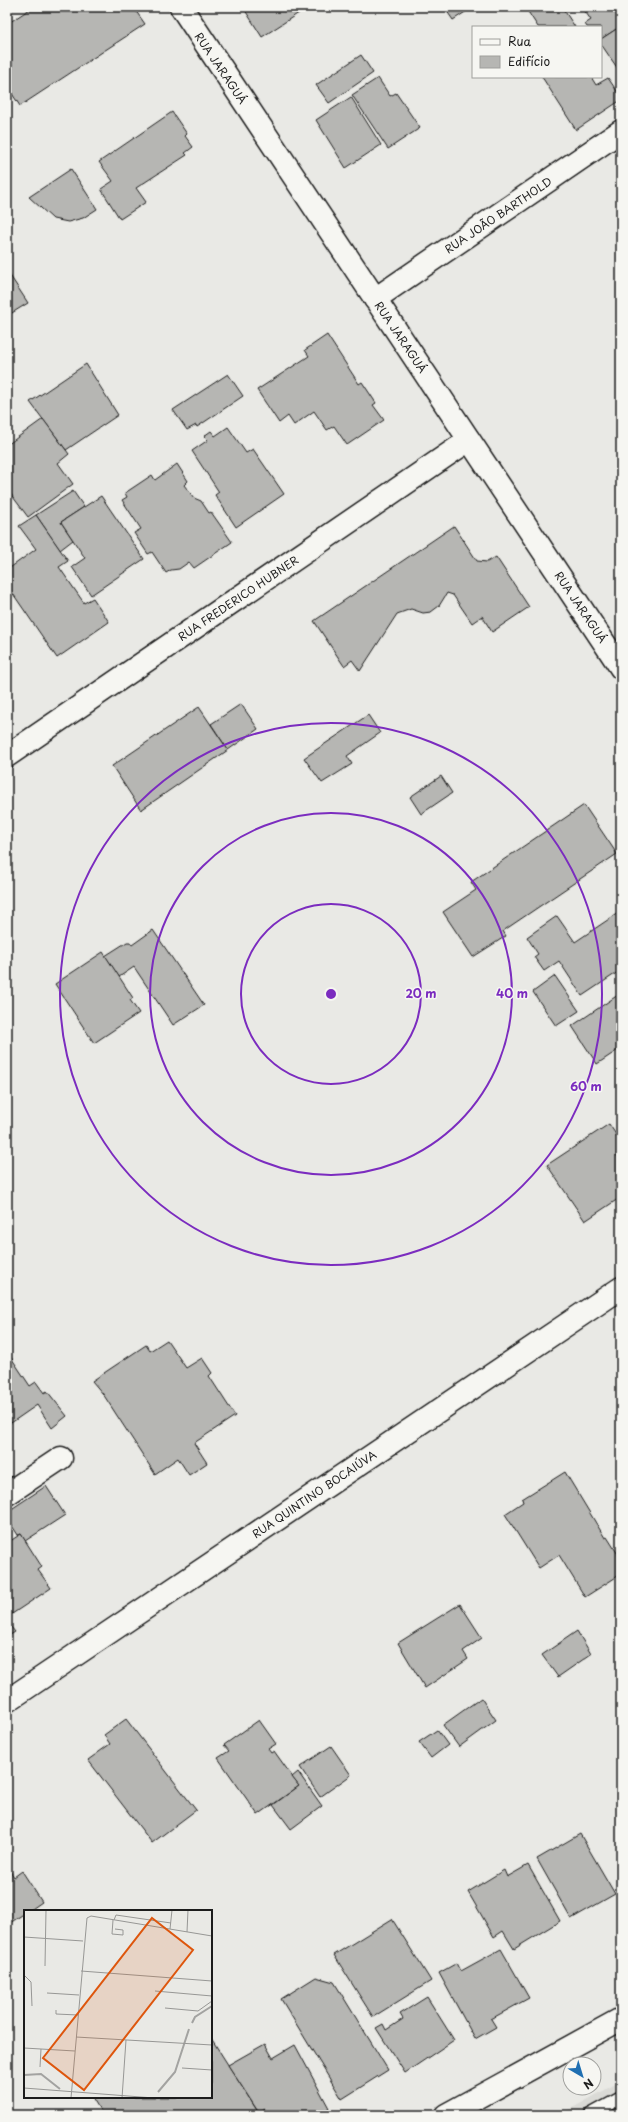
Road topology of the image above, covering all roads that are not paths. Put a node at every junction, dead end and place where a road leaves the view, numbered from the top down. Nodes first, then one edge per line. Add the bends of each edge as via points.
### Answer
1 (181, 7) edge
2 (621, 131) edge
3 (375, 299) junction
4 (470, 440) junction
5 (618, 656) edge
6 (7, 756) edge
7 (621, 1288) edge
8 (60, 1458) dead end
9 (7, 1494) edge
10 (7, 1701) edge
11 (621, 2019) edge
12 (621, 2098) edge
13 (446, 2115) edge
14 (590, 2115) edge

1 - 3 street, RUA JARAGUÁ
2 - 3 street, RUA JOÃO BARTHOLD
3 - 4 street, RUA JARAGUÁ
4 - 5 street, RUA JARAGUÁ
4 - 6 street, RUA FREDERICO HUBNER
7 - 10 street, RUA QUINTINO BOCAIÚVA
8 - 9 street
11 - 13 street
12 - 14 lane

